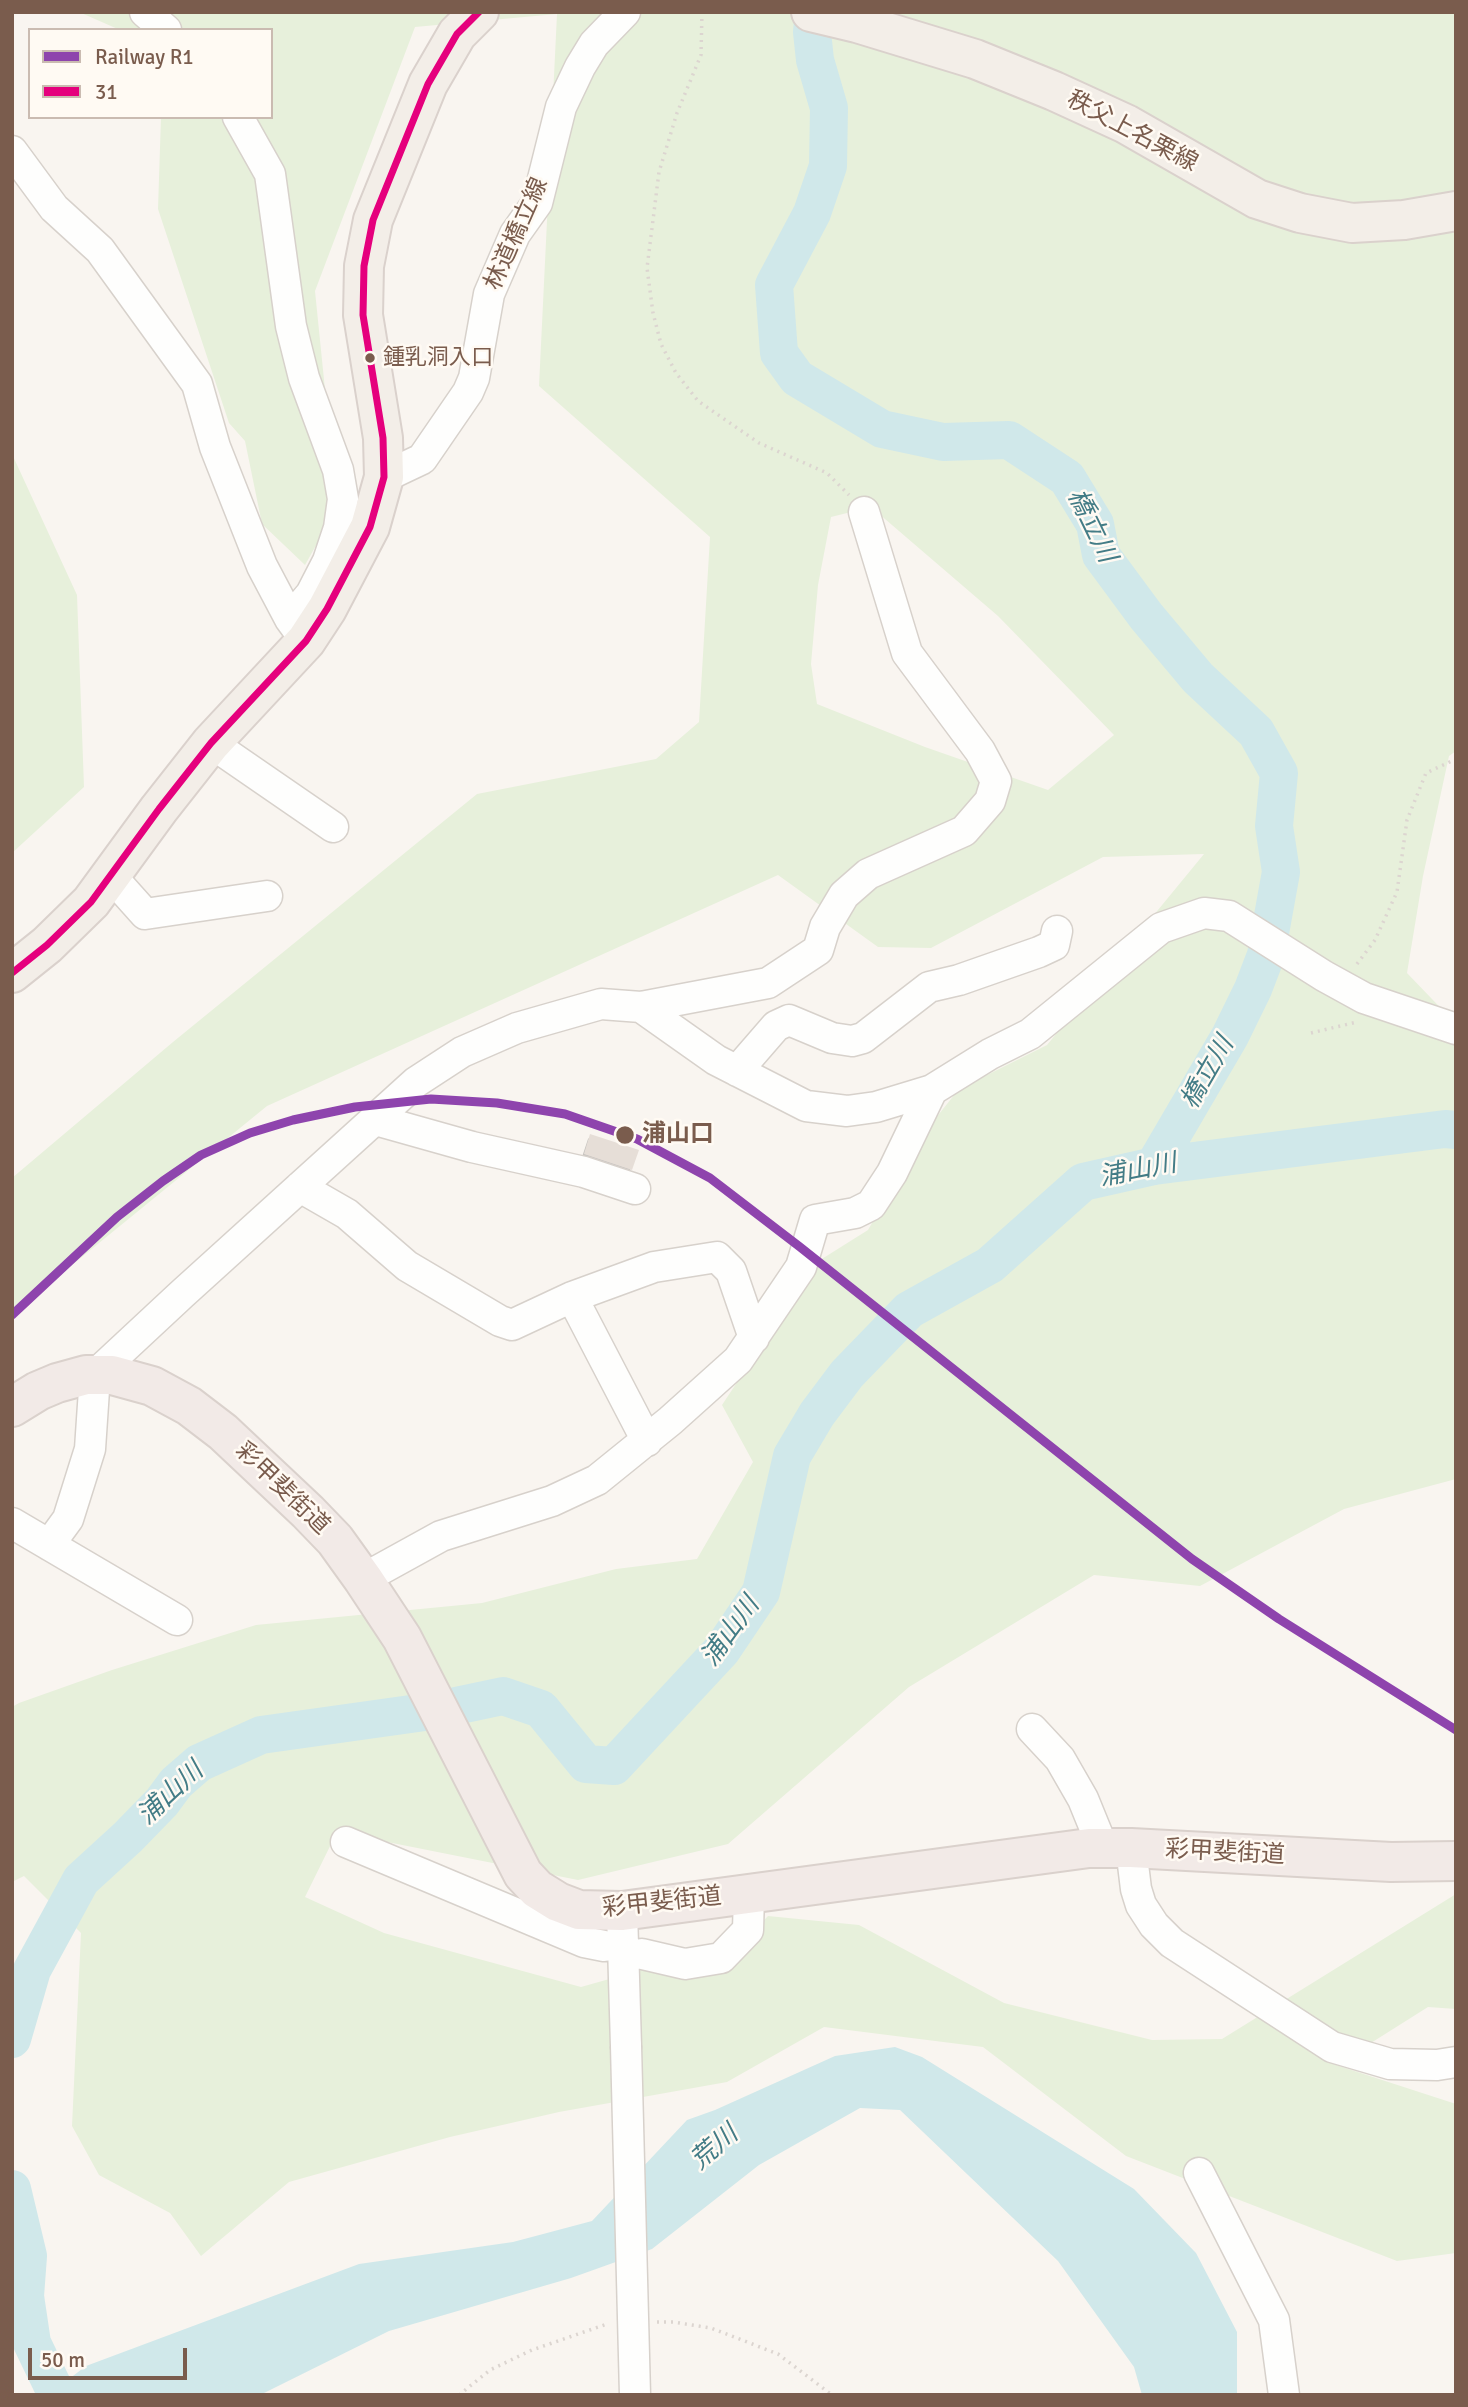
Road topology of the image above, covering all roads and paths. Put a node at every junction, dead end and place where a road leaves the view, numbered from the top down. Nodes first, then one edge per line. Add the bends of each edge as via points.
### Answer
1 (145, 12) edge
2 (479, 12) edge
3 (625, 12) edge
4 (702, 12) edge
5 (811, 12) edge
6 (164, 28) edge
7 (239, 119) edge
8 (12, 151) edge
9 (1456, 211) edge
10 (384, 477) junction
11 (864, 512) joint
12 (298, 630) junction
13 (211, 743) junction
14 (1456, 759) edge
15 (333, 827) dead end
16 (111, 876) junction
17 (267, 896) dead end
18 (1057, 931) dead end
19 (12, 973) edge
20 (1332, 981) junction
21 (641, 1007) junction
22 (1456, 1029) edge
23 (737, 1071) junction
24 (932, 1090) junction
25 (376, 1119) junction
26 (300, 1187) junction
27 (635, 1189) dead end
28 (572, 1297) junction
29 (754, 1338) junction
30 (95, 1375) junction
31 (12, 1407) edge
32 (647, 1441) junction
33 (12, 1523) edge
34 (50, 1545) junction
35 (363, 1579) junction
36 (177, 1620) dead end
37 (1032, 1730) dead end
38 (346, 1842) dead end
39 (1117, 1848) junction
40 (1456, 1861) edge
41 (749, 1894) junction
42 (622, 1912) junction
43 (604, 1946) dead end
44 (642, 1954) dead end
45 (1456, 2062) edge
46 (1199, 2173) dead end
47 (635, 2395) edge
48 (1284, 2395) edge

1 - 6 street
2 - 10 main road via 457,34 428,84 373,220 366,254 363,315 383,438
3 - 10 street, 林道橋立線 via 594,44 561,107 537,202 515,234 489,294 468,392 422,459
4 - 11 path via 701,55 659,173 647,268 661,344 698,401 759,443 827,473
5 - 9 main road, 秩父上名栗線 via 975,59 1054,91 1126,124 1257,199 1300,213 1352,223
7 - 12 street via 270,174 291,326 304,378 338,470 343,499 328,561
8 - 12 street via 54,208 100,250 197,384 215,447 257,554
10 - 12 main road via 370,527 327,609
11 - 21 street via 907,653 981,751 996,781 990,801 964,831 869,874 844,895 818,950 768,983
12 - 13 main road
13 - 15 street
13 - 16 main road
14 - 20 path via 1426,773 1407,820 1396,892 1375,940
16 - 17 street via 145,914
16 - 19 main road via 91,902
18 - 23 street via 1054,945 1039,952 929,987 863,1038 832,1038 789,1020 776,1026
20 - 22 street via 1364,998
20 - 24 street via 1229,916 1204,913 1161,928 1030,1034
21 - 23 street
21 - 25 street via 601,1004 517,1028 463,1052 416,1082
23 - 24 street via 806,1106 848,1111
24 - 29 street via 872,1205 814,1220 801,1267
25 - 26 street
25 - 27 street
26 - 28 street via 347,1214 407,1266 500,1321 512,1325
26 - 30 street
28 - 29 street via 654,1267 717,1257 731,1271
28 - 32 street
29 - 32 street via 738,1360
30 - 31 highway, 彩甲斐街道 via 57,1382
30 - 34 street via 90,1448 68,1519
30 - 35 highway, 彩甲斐街道 via 152,1386 189,1406 308,1512
32 - 35 street via 597,1480 552,1502 441,1536
33 - 34 street
34 - 36 street
35 - 42 highway, 彩甲斐街道 via 402,1638 523,1874 558,1902 579,1910
37 - 39 street via 1060,1759
38 - 43 street via 584,1942
39 - 40 highway, 彩甲斐街道
39 - 41 highway, 彩甲斐街道
39 - 45 street via 1141,1905 1172,1943 1332,2047 1390,2064
41 - 42 highway, 彩甲斐街道
41 - 44 street via 748,1930 721,1958 685,1964
42 - 47 street, bridge
46 - 48 street via 1274,2320

